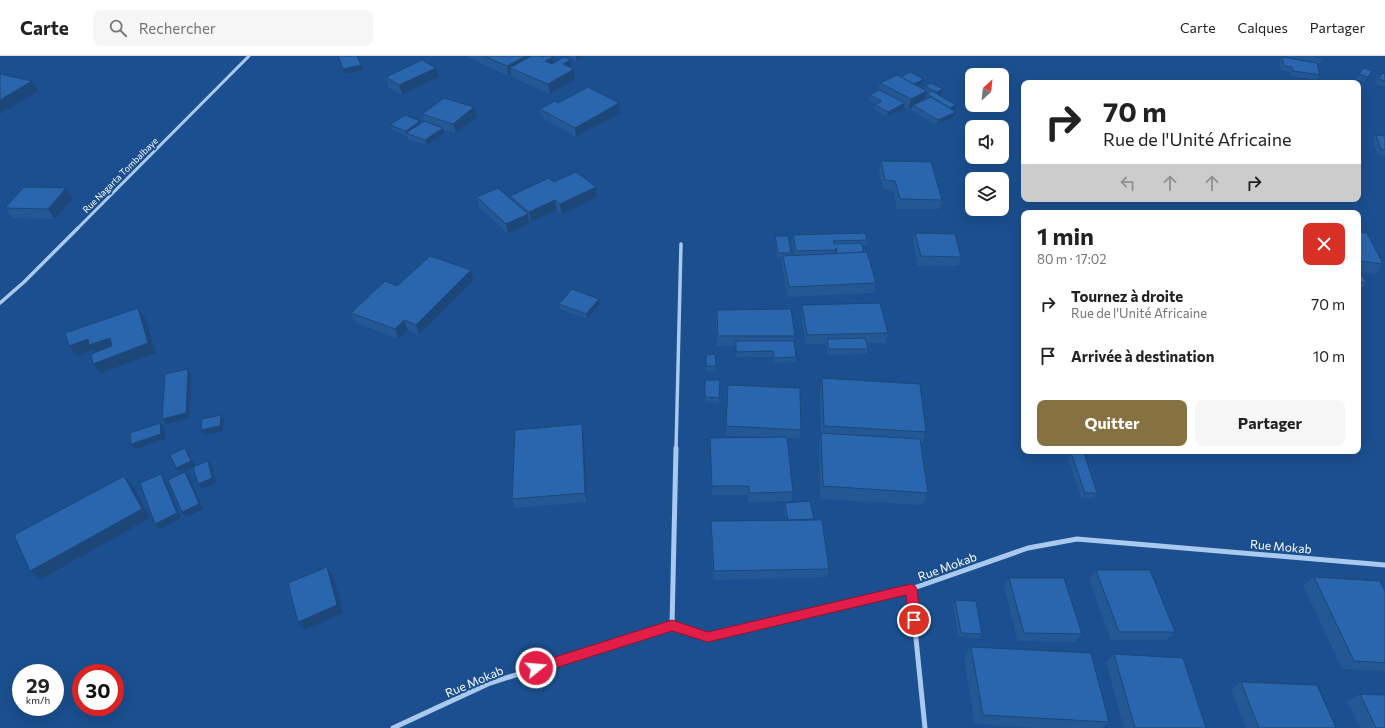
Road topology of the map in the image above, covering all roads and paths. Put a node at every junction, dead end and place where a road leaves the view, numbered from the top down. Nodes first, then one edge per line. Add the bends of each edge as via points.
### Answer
1 (249, 56) edge
2 (681, 244) dead end
3 (0, 303) edge
4 (1385, 565) edge
5 (911, 589) junction
6 (672, 626) junction
7 (393, 728) edge
8 (925, 728) edge

1 - 3 street, Rue Nagarta Tombalbaye
2 - 6 street
4 - 5 street, Rue Mokab via 1077,539 1028,548
5 - 6 street, Rue Mokab via 708,637
5 - 8 street
6 - 7 street, Rue Mokab via 490,683

